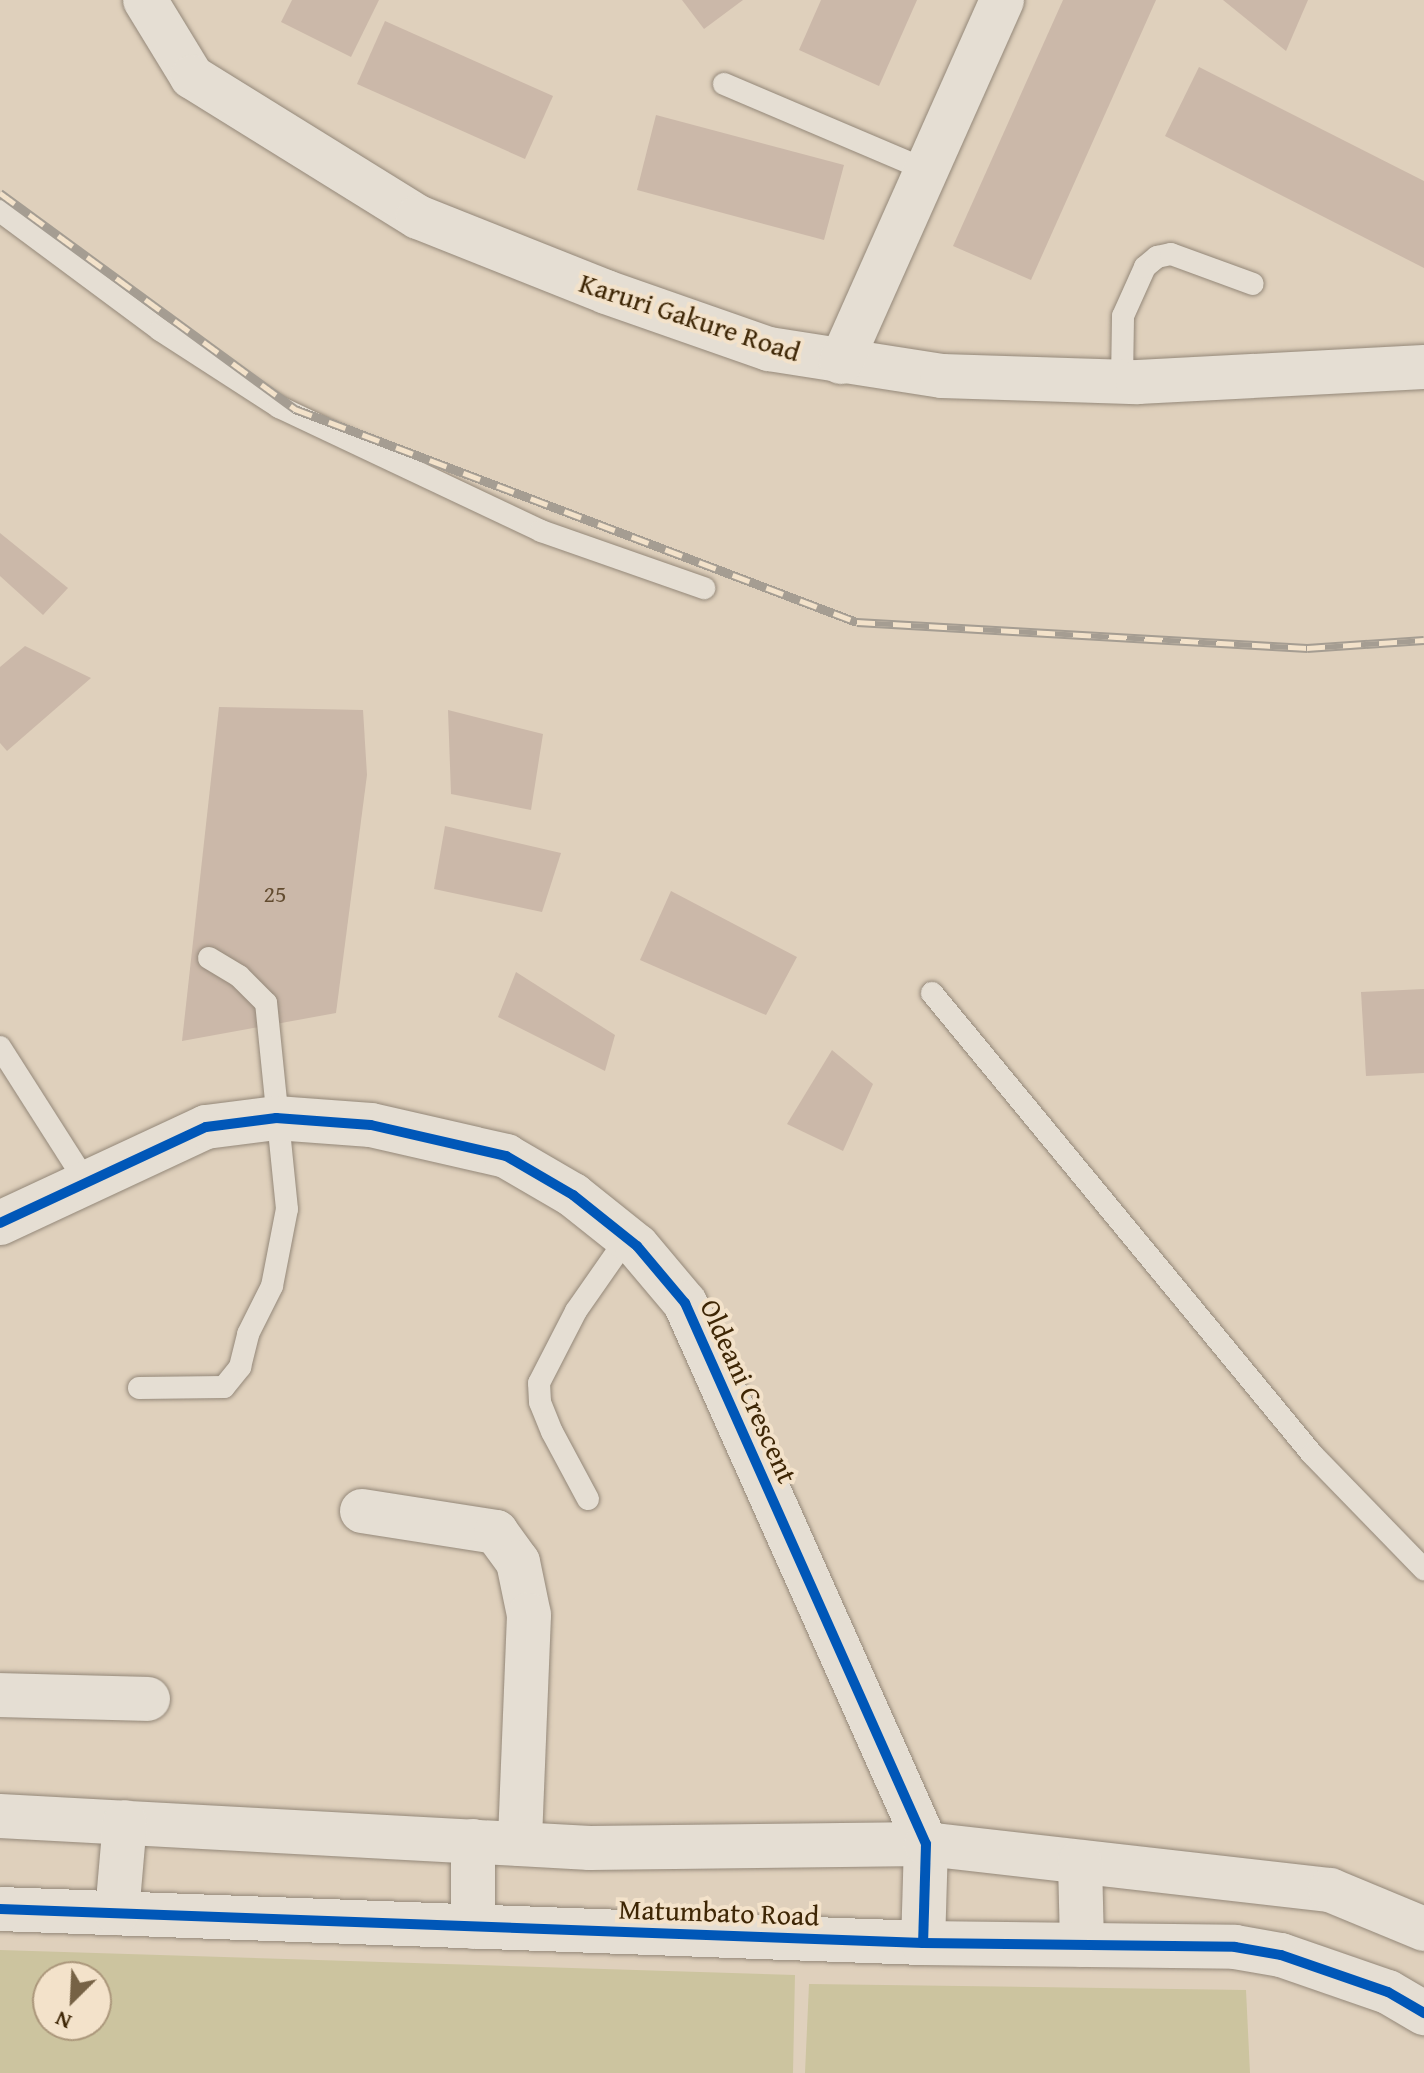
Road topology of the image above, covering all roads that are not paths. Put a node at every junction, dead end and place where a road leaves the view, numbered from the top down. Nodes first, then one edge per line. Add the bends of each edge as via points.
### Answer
1 (145, 0) edge
2 (1002, 0) edge
3 (724, 84) dead end
4 (927, 170) junction
5 (0, 211) edge
6 (1253, 284) dead end
7 (841, 362) junction
8 (1424, 367) edge
9 (1122, 381) junction
10 (704, 588) dead end
11 (209, 958) dead end
12 (932, 993) dead end
13 (0, 1047) edge
14 (276, 1118) junction
15 (86, 1182) junction
16 (0, 1223) edge
17 (627, 1238) junction
18 (139, 1388) dead end
19 (588, 1499) dead end
20 (362, 1511) dead end
21 (1424, 1569) edge
22 (0, 1695) edge
23 (148, 1699) dead end
24 (0, 1816) edge
25 (125, 1822) junction
26 (473, 1841) junction
27 (520, 1844) junction
28 (926, 1844) junction
29 (1080, 1862) junction
30 (0, 1909) edge
31 (117, 1913) junction
32 (473, 1927) junction
33 (1424, 1929) edge
34 (923, 1943) junction
35 (1082, 1945) junction
36 (1424, 2013) edge

1 - 7 street, Karuri Gakure Road via 192,77 418,217 606,292 769,349
2 - 4 street
3 - 4 lane
4 - 7 street
5 - 10 lane via 160,330 279,407 541,531
6 - 9 lane via 1171,254 1157,257 1145,267 1123,316
7 - 9 street, Karuri Gakure Road via 942,376
8 - 9 street, Karuri Gakure Road
11 - 14 lane via 239,976 266,1003
12 - 21 lane via 1312,1454
13 - 15 lane
14 - 15 street, Oldeani Crescent via 206,1127
14 - 17 street, Oldeani Crescent via 371,1125 506,1156 573,1195
14 - 18 lane via 287,1209 272,1286 248,1334 240,1367 224,1387
15 - 16 street, Oldeani Crescent
17 - 19 lane via 576,1311 539,1383 552,1432
17 - 28 street, Oldeani Crescent via 685,1303
20 - 27 street via 496,1532 518,1562 529,1615
22 - 23 street
24 - 25 street
25 - 26 street
25 - 31 street
26 - 27 street
26 - 32 street
27 - 28 street
28 - 29 street
28 - 34 street, Oldeani Crescent
29 - 33 street via 1330,1890
29 - 35 street
30 - 31 street, Matumbato Road
31 - 32 street, Matumbato Road
32 - 34 street, Matumbato Road
34 - 35 street, Matumbato Road
35 - 36 street, Matumbato Road via 1235,1947 1281,1955 1388,1992

